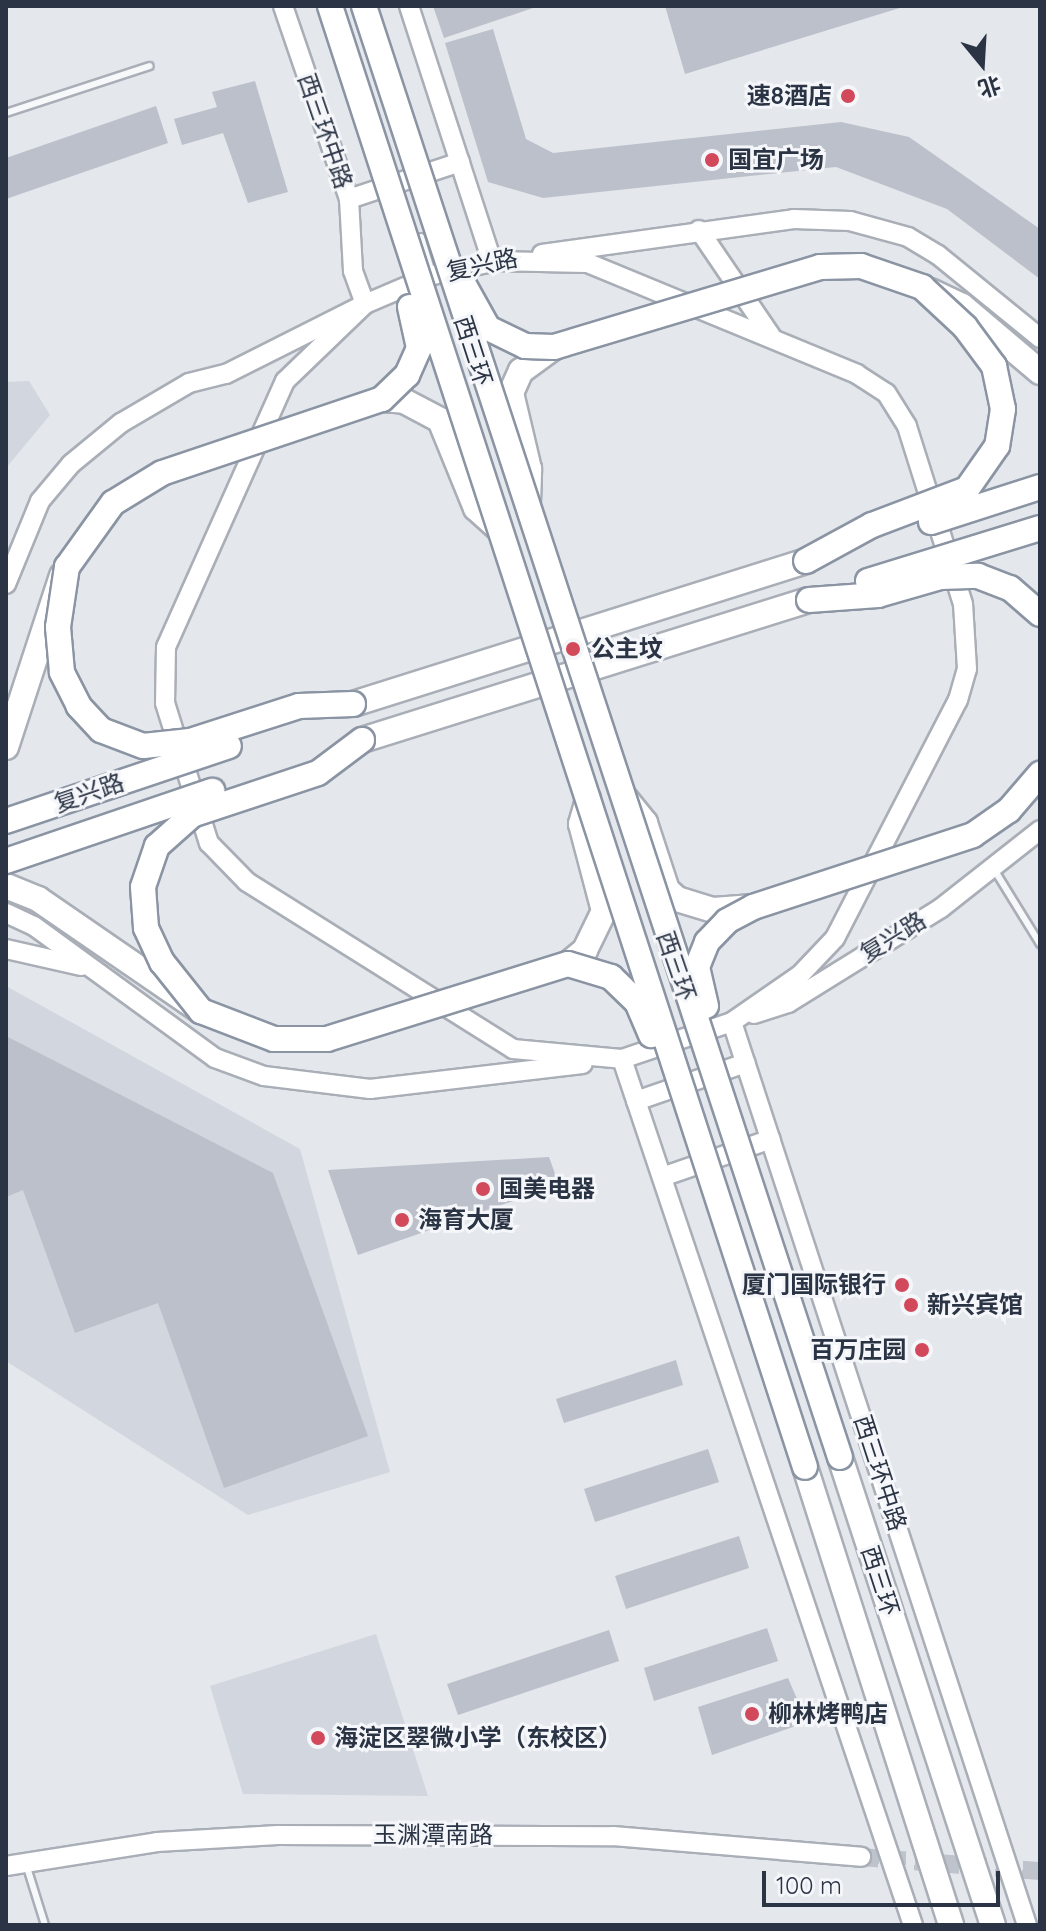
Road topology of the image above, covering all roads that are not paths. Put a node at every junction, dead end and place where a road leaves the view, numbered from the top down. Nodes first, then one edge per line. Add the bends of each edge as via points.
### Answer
1 (283, 6) edge
2 (330, 6) edge
3 (364, 6) edge
4 (409, 6) edge
5 (150, 66) dead end
6 (6, 113) edge
7 (460, 162) junction
8 (349, 199) junction
9 (699, 230) junction
10 (421, 237) dead end
11 (492, 261) junction
12 (430, 268) junction
13 (922, 287) junction
14 (365, 304) junction
15 (773, 338) junction
16 (1040, 338) edge
17 (554, 347) junction
18 (1040, 372) edge
19 (382, 399) junction
20 (1040, 487) edge
21 (527, 517) junction
22 (1040, 528) edge
23 (499, 529) junction
24 (806, 561) junction
25 (67, 567) junction
26 (6, 584) edge
27 (809, 600) junction
28 (1040, 614) edge
29 (353, 704) junction
30 (362, 740) junction
31 (6, 747) edge
32 (1040, 774) edge
33 (615, 785) junction
34 (588, 799) junction
35 (6, 821) edge
36 (1040, 830) edge
37 (6, 861) edge
38 (995, 871) junction
39 (6, 886) edge
40 (753, 907) junction
41 (6, 913) edge
42 (1040, 944) edge
43 (6, 949) edge
44 (568, 964) junction
45 (85, 967) junction
46 (201, 1011) junction
47 (732, 1022) junction
48 (622, 1059) junction
49 (746, 1063) junction
50 (711, 1071) junction
51 (682, 1082) junction
52 (636, 1101) junction
53 (771, 1139) junction
54 (662, 1177) junction
55 (861, 1857) tunnel mouth
56 (25, 1862) junction
57 (6, 1866) edge
58 (45, 1925) edge
59 (913, 1925) edge
60 (951, 1925) edge
61 (993, 1925) edge
62 (1027, 1925) edge

1 - 8 street, 西三环中路
2 - 12 highway, 西三环, bridge
3 - 12 highway, 西三环, bridge
4 - 7 street
5 - 6 lane
7 - 8 street
7 - 11 street
8 - 14 street, 西三环中路 via 353,271
9 - 11 street, 复兴路
9 - 15 street
9 - 16 street, 复兴路 via 794,219 872,225 938,255
10 - 12 lane
11 - 12 street, 复兴路
11 - 15 street via 588,263
12 - 14 street, 复兴路
12 - 17 highway, bridge via 469,287 488,328 525,346
12 - 19 highway, bridge via 409,304 419,348 407,375
12 - 21 highway, 西三环, bridge
12 - 23 highway, 西三环, bridge
13 - 17 highway, bridge via 861,266 820,267
13 - 18 highway via 962,306
13 - 24 highway, bridge via 965,327 994,366 1003,409 997,446 978,478 952,498 872,525
14 - 26 street, 复兴路 via 226,374 189,383 121,423 71,464 40,501
14 - 48 street via 285,381 166,647 165,703 209,843 233,872 500,1044 530,1053
15 - 47 street via 866,379 898,407 963,604 967,669 958,700 835,938 800,975
17 - 21 highway, bridge via 521,371 511,393 529,469
19 - 23 highway via 404,401 440,420 476,508
19 - 25 highway, bridge via 143,482 93,524
20 - 24 highway, 复兴路, bridge
21 - 33 highway, 西三环, bridge
22 - 27 highway, 复兴路, bridge
23 - 34 highway, 西三环, bridge
24 - 29 highway, 复兴路
25 - 29 highway, bridge via 58,627 62,672 84,712 122,740 165,746 299,706
25 - 31 highway, bridge via 47,609
27 - 28 highway, bridge via 878,595 940,577 978,576 1010,588
27 - 30 highway, 复兴路
29 - 35 highway, 复兴路, bridge
30 - 37 highway, 复兴路, bridge
30 - 46 highway, bridge via 318,773 192,815 157,846 143,887 146,928 162,962
32 - 40 highway, bridge via 1009,810 973,835
33 - 40 highway, bridge via 645,823 667,890 677,899 713,910
33 - 50 highway, 西三环, bridge
34 - 44 highway via 581,824 604,911 585,950
34 - 51 highway, 西三环, bridge
36 - 38 street, 复兴路
38 - 42 lane
38 - 47 street, 复兴路 via 788,1003
39 - 46 highway, bridge via 38,899
40 - 50 highway, bridge via 715,931 697,967 717,1041
41 - 45 street via 34,926
43 - 45 street
44 - 46 highway, bridge via 327,1039 274,1039
44 - 51 highway, bridge via 611,977 629,993 662,1065
45 - 48 street via 215,1058 318,1087 414,1085
47 - 48 street, 复兴路
47 - 49 street, 西三环中路
48 - 52 street
49 - 52 street
49 - 53 street, 西三环中路
50 - 61 highway, 西三环, bridge
51 - 60 highway, 西三环, bridge
52 - 54 street
53 - 54 street
53 - 62 street, 西三环中路
54 - 59 street
55 - 56 street, 玉渊潭南路 via 613,1836 278,1835 157,1842
56 - 57 street, 玉渊潭南路
56 - 58 lane

